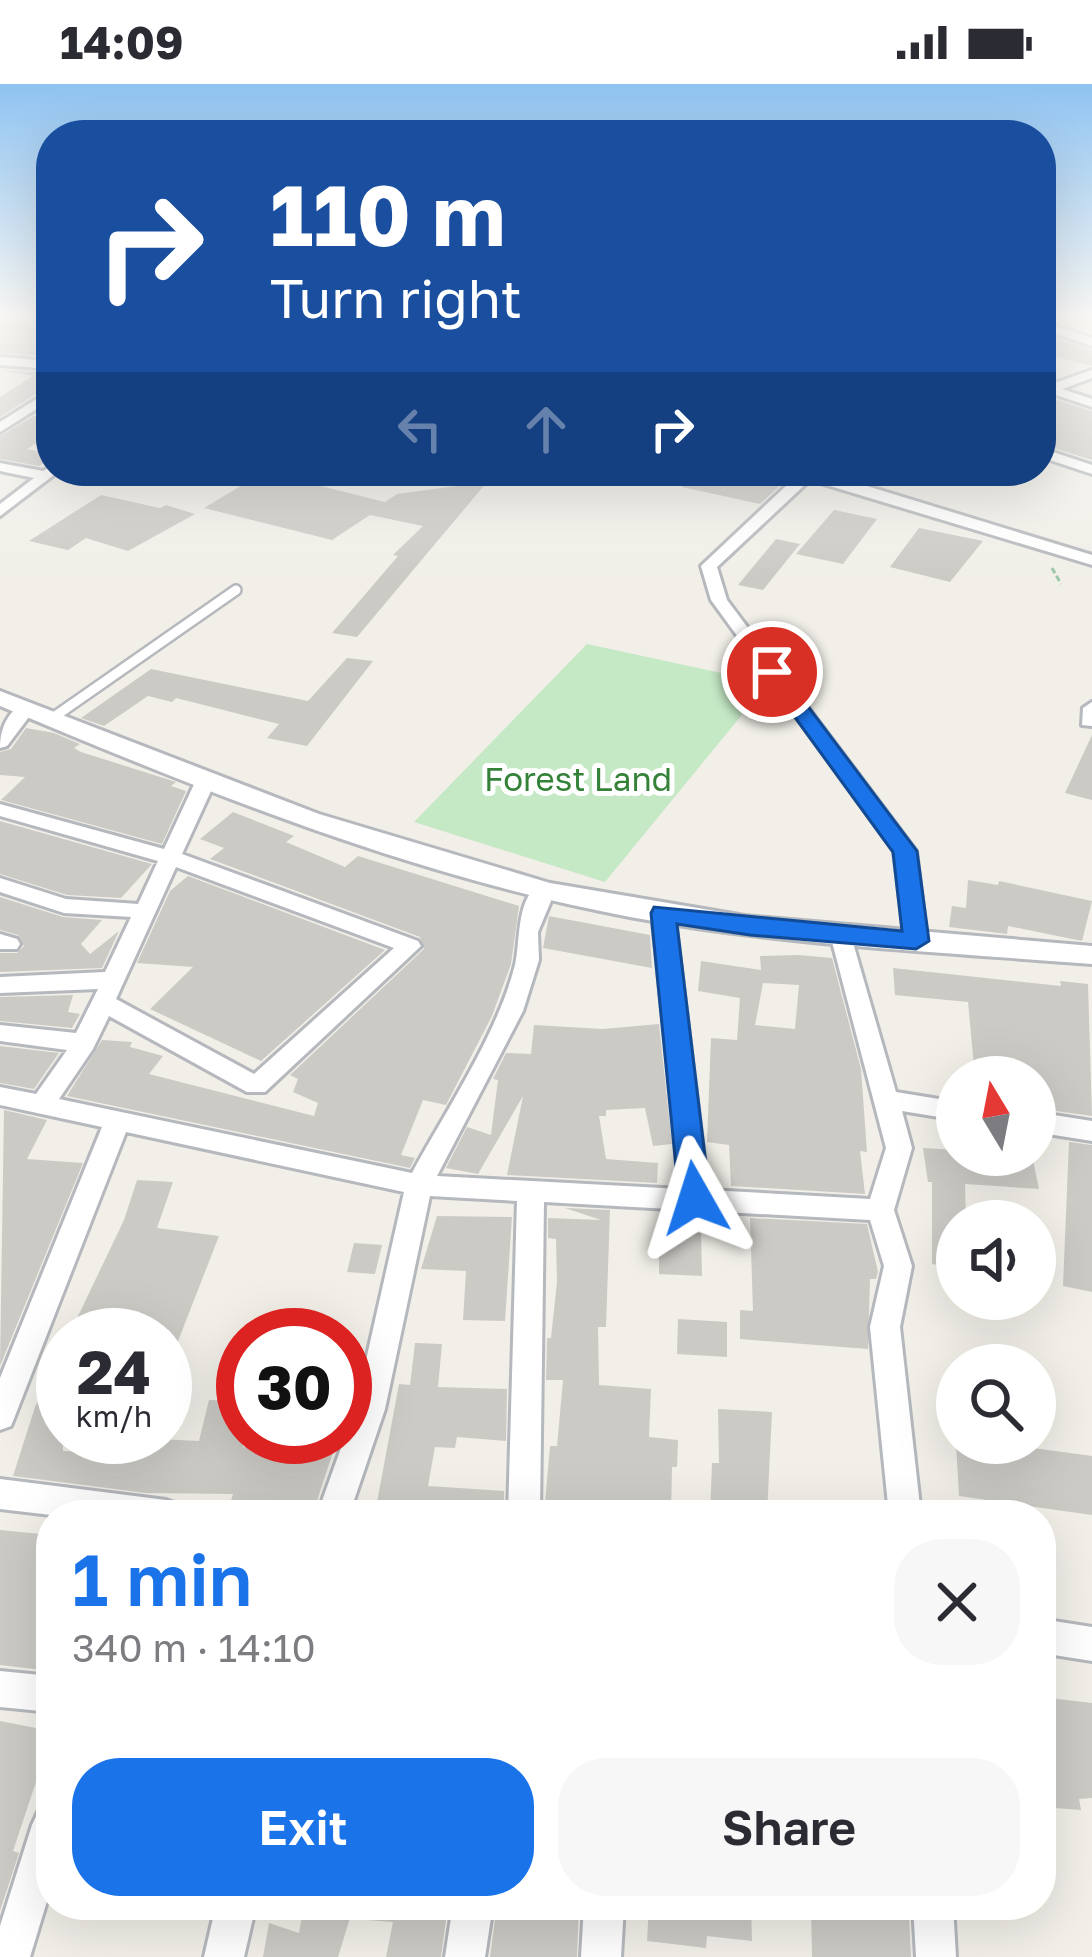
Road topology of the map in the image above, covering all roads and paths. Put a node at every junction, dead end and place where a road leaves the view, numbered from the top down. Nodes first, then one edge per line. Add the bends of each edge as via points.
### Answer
1 (36, 404) edge
2 (0, 428) edge
3 (1056, 457) edge
4 (0, 467) edge
5 (1092, 470) edge
6 (36, 471) edge
7 (36, 483) edge
8 (796, 486) edge
9 (852, 486) edge
10 (0, 511) edge
11 (1092, 560) edge
12 (236, 590) dead end
13 (0, 698) edge
14 (39, 714) junction
15 (0, 742) edge
16 (206, 780) junction
17 (0, 810) edge
18 (169, 857) junction
19 (0, 885) edge
20 (545, 889) junction
21 (144, 911) junction
22 (663, 913) junction
23 (841, 934) junction
24 (916, 941) junction
25 (1092, 955) edge
26 (0, 985) edge
27 (106, 991) junction
28 (0, 1034) edge
29 (84, 1043) junction
30 (0, 1096) edge
31 (889, 1100) junction
32 (42, 1105) junction
33 (936, 1108) edge
34 (116, 1124) junction
35 (1056, 1126) edge
36 (1092, 1131) edge
37 (419, 1185) junction
38 (531, 1192) junction
39 (695, 1198) junction
40 (880, 1210) junction
41 (0, 1416) edge
42 (0, 1494) edge
43 (46, 1500) edge
44 (339, 1500) edge
45 (524, 1500) edge
46 (903, 1500) edge
47 (1056, 1639) edge
48 (1092, 1645) edge
49 (0, 1689) edge
50 (36, 1693) edge
51 (36, 1873) edge
52 (233, 1920) edge
53 (471, 1920) edge
54 (603, 1920) edge
55 (934, 1920) edge
56 (10, 1957) edge
57 (224, 1957) edge
58 (465, 1957) edge
59 (602, 1957) edge
60 (937, 1957) edge

1 - 2 street
3 - 5 street
4 - 6 street
7 - 10 street
8 - 24 street via 709,566 718,600 905,851
9 - 11 street
12 - 14 lane
13 - 14 street
14 - 15 street
14 - 16 street
16 - 18 street
16 - 20 street
17 - 18 street
18 - 21 street
18 - 27 street via 410,946 256,1086
19 - 21 street via 64,906
20 - 22 street
20 - 37 street via 511,1011
21 - 27 street
22 - 23 street
22 - 39 street
23 - 24 street
23 - 31 street
24 - 25 street
26 - 27 street
27 - 29 street
28 - 29 street
29 - 32 street
30 - 32 street
31 - 33 street
31 - 40 street via 899,1148
32 - 34 street
34 - 37 street
34 - 41 street
35 - 36 street
37 - 38 street
37 - 44 street via 370,1409
38 - 39 street
38 - 45 street
39 - 40 street
40 - 46 street via 898,1266 885,1327
42 - 43 street
47 - 48 street
49 - 50 street
51 - 56 street
52 - 57 street
53 - 58 street
54 - 59 street
55 - 60 street

